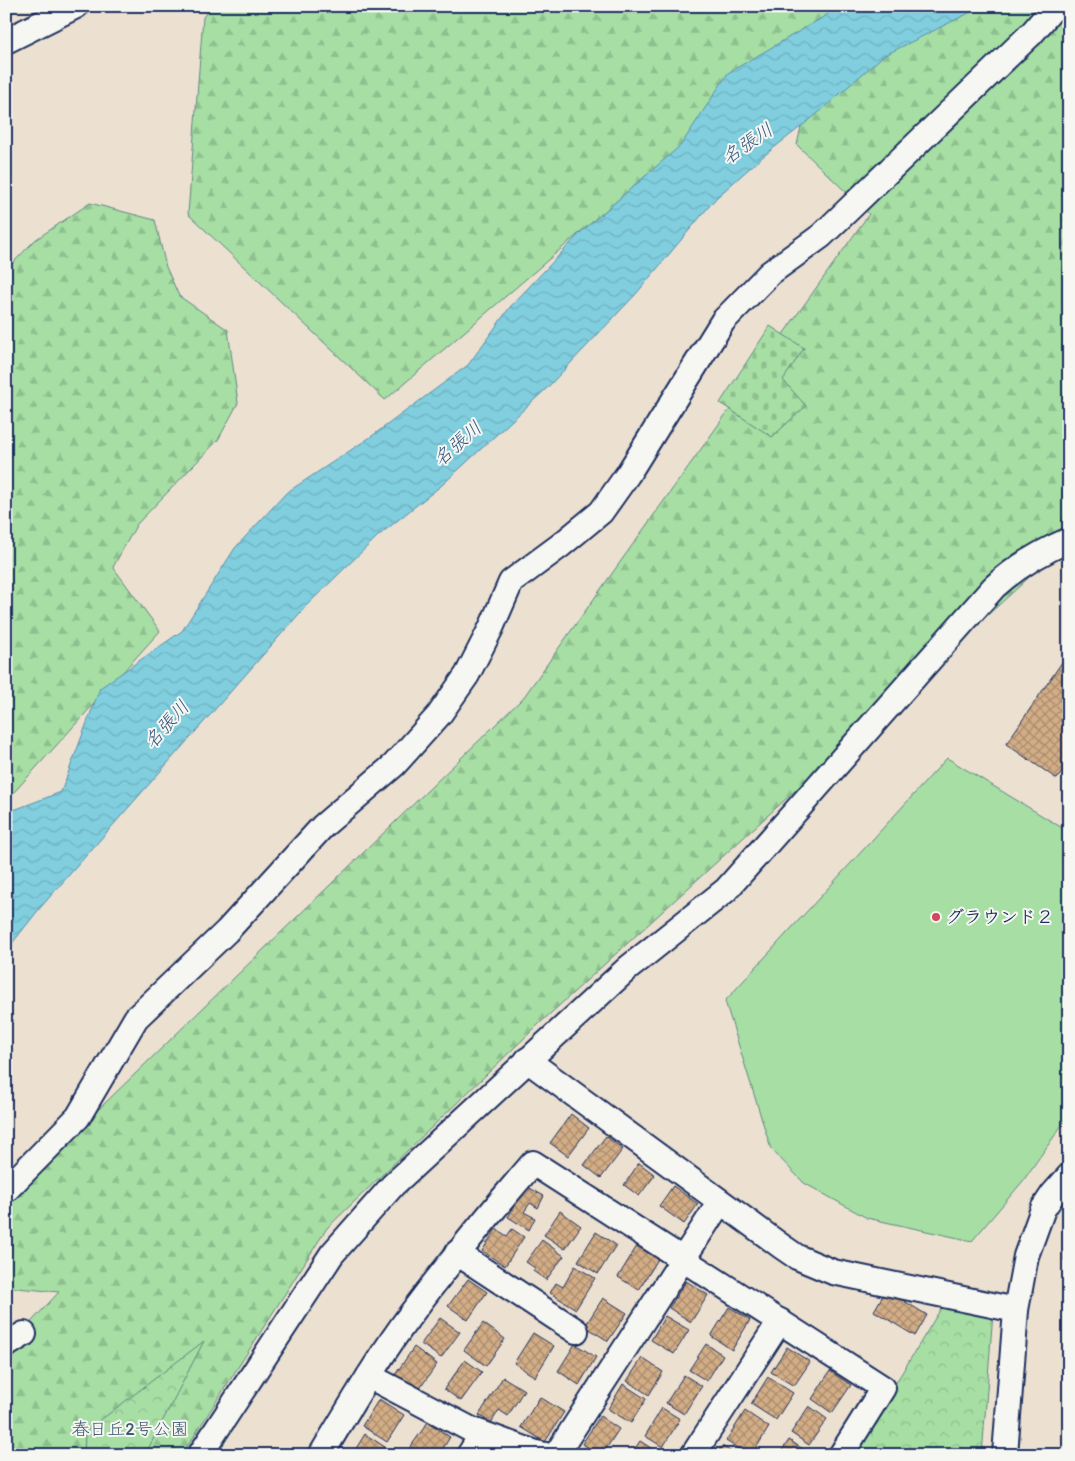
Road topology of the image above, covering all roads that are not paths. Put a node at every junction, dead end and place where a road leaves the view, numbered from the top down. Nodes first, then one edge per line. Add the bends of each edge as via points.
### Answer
1 (76, 6) edge
2 (1056, 6) edge
3 (6, 41) edge
4 (1069, 540) edge
5 (527, 1060) junction
6 (1069, 1176) edge
7 (6, 1190) edge
8 (720, 1202) junction
9 (457, 1253) junction
10 (684, 1260) junction
11 (1016, 1310) junction
12 (780, 1321) junction
13 (576, 1331) dead end
14 (369, 1376) junction
15 (482, 1434) junction
16 (200, 1455) edge
17 (321, 1455) edge
18 (469, 1455) edge
19 (545, 1455) edge
20 (556, 1455) edge
21 (693, 1455) edge
22 (841, 1455) edge
23 (1005, 1455) edge

1 - 3 street
2 - 7 street via 1032,33 821,236 770,272 723,321 601,512 511,582 467,675 439,715 394,764 323,826 227,931 136,1018 78,1117
4 - 5 street via 1024,562 994,587 726,890 627,969
5 - 8 street
5 - 16 street via 393,1185 332,1254
6 - 11 street via 1053,1194 1036,1226 1026,1256
8 - 10 street
8 - 11 street via 789,1252 832,1272
9 - 10 street via 533,1163
9 - 13 street
9 - 14 street
10 - 12 street
10 - 20 street
11 - 23 street
12 - 21 street
12 - 22 street via 883,1388
14 - 15 street
14 - 17 street
15 - 18 street
15 - 19 street

